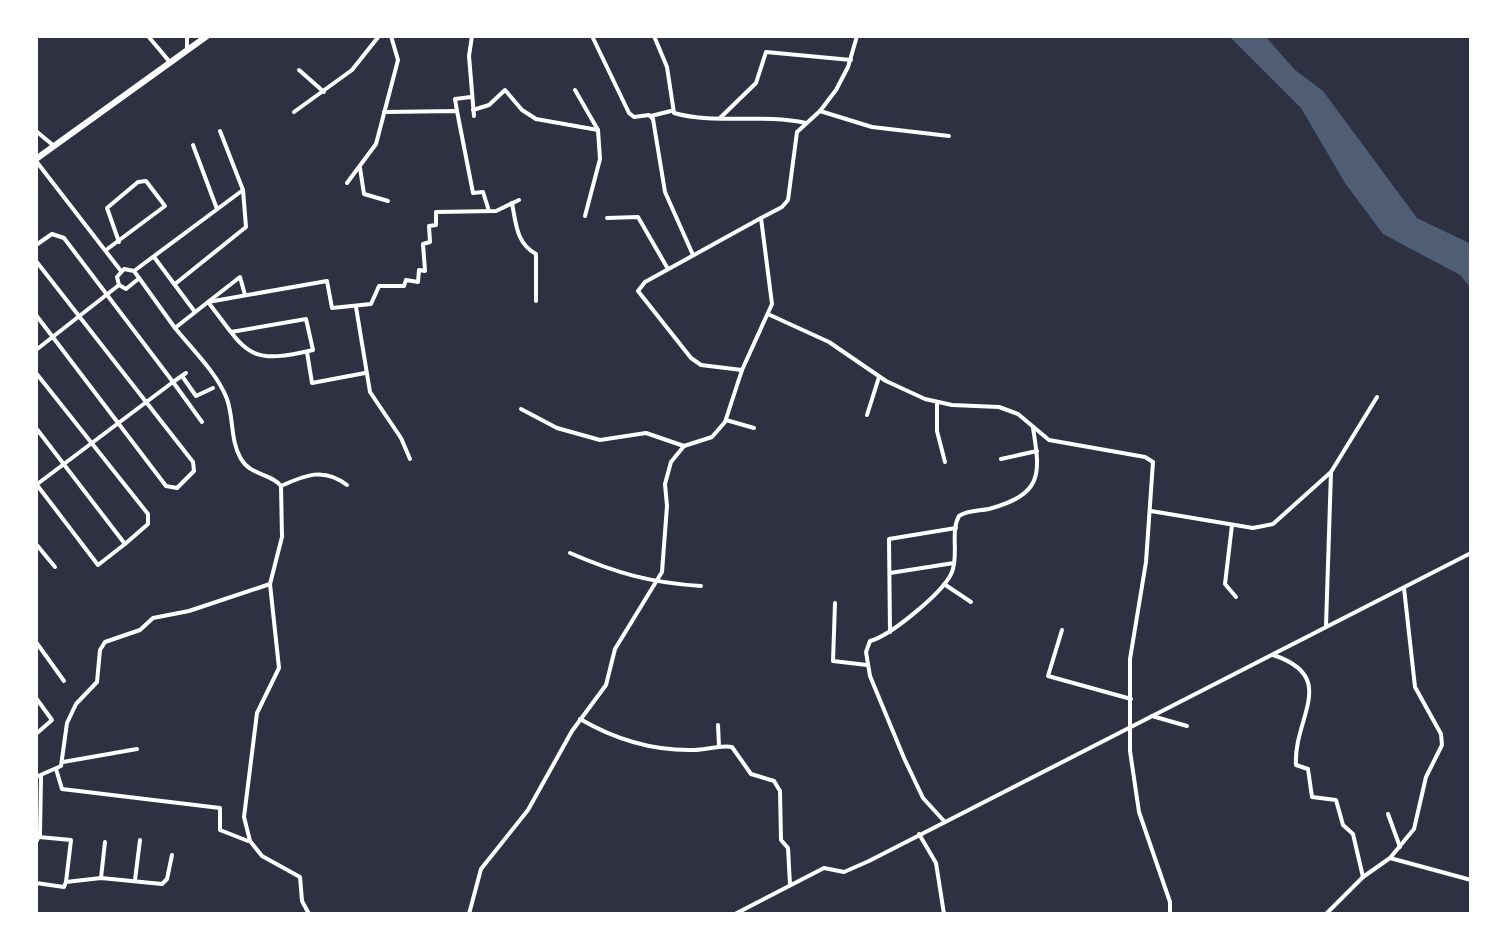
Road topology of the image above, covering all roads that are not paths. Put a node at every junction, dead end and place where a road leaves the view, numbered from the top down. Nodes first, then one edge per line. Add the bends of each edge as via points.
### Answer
1 (148, 36) edge
2 (187, 36) edge
3 (207, 36) edge
4 (379, 36) edge
5 (391, 36) edge
6 (472, 36) edge
7 (592, 36) edge
8 (654, 36) edge
9 (857, 36) edge
10 (187, 48) junction
11 (851, 60) junction
12 (169, 61) junction
13 (299, 70) dead end
14 (575, 90) dead end
15 (324, 92) junction
16 (471, 97) junction
17 (457, 111) junction
18 (671, 111) junction
19 (820, 111) junction
20 (294, 112) dead end
21 (384, 112) junction
22 (651, 116) junction
23 (718, 120) junction
24 (806, 123) junction
25 (598, 130) junction
26 (36, 131) edge
27 (220, 131) dead end
28 (949, 136) dead end
29 (193, 145) dead end
30 (54, 146) junction
31 (36, 160) edge
32 (360, 168) junction
33 (347, 183) dead end
34 (243, 190) junction
35 (519, 200) dead end
36 (388, 201) dead end
37 (512, 203) junction
38 (217, 209) junction
39 (489, 211) junction
40 (585, 216) dead end
41 (607, 218) dead end
42 (761, 218) junction
43 (119, 242) junction
44 (36, 245) edge
45 (106, 250) junction
46 (693, 255) junction
47 (154, 257) junction
48 (36, 261) edge
49 (668, 269) junction
50 (121, 271) junction
51 (134, 271) junction
52 (137, 280) junction
53 (175, 284) junction
54 (119, 285) junction
55 (106, 294) junction
56 (245, 295) junction
57 (536, 301) dead end
58 (208, 302) junction
59 (356, 307) junction
60 (195, 312) junction
61 (36, 315) edge
62 (770, 315) junction
63 (79, 316) junction
64 (175, 328) junction
65 (231, 332) junction
66 (52, 337) junction
67 (36, 350) edge
68 (306, 351) junction
69 (742, 370) junction
70 (36, 373) edge
71 (365, 373) junction
72 (879, 377) junction
73 (173, 382) junction
74 (213, 388) dead end
75 (1377, 397) dead end
76 (146, 403) junction
77 (937, 403) junction
78 (521, 409) dead end
79 (867, 415) dead end
80 (726, 420) junction
81 (202, 422) dead end
82 (119, 424) junction
83 (36, 428) edge
84 (754, 428) dead end
85 (1033, 428) junction
86 (91, 445) junction
87 (684, 446) junction
88 (1037, 451) junction
89 (410, 459) dead end
90 (1001, 459) dead end
91 (945, 462) dead end
92 (63, 465) junction
93 (1331, 472) junction
94 (36, 485) edge
95 (347, 485) dead end
96 (281, 486) junction
97 (1151, 511) junction
98 (1232, 525) junction
99 (956, 528) junction
100 (36, 544) edge
101 (125, 544) junction
102 (570, 553) dead end
103 (1471, 553) edge
104 (954, 563) junction
105 (55, 567) dead end
106 (890, 573) junction
107 (270, 584) junction
108 (656, 584) junction
109 (944, 584) junction
110 (701, 586) dead end
111 (1404, 586) junction
112 (1236, 597) dead end
113 (971, 602) dead end
114 (835, 603) dead end
115 (1326, 627) junction
116 (1062, 630) dead end
117 (890, 632) junction
118 (36, 642) edge
119 (1273, 655) junction
120 (868, 665) junction
121 (64, 681) dead end
122 (36, 698) edge
123 (1131, 699) junction
124 (1150, 715) junction
125 (580, 719) junction
126 (718, 725) dead end
127 (1130, 725) junction
128 (1187, 726) dead end
129 (36, 734) edge
130 (719, 746) junction
131 (137, 749) dead end
132 (63, 762) junction
133 (56, 769) junction
134 (39, 777) edge
135 (1388, 814) dead end
136 (944, 821) junction
137 (919, 834) junction
138 (37, 839) edge
139 (140, 840) dead end
140 (250, 841) junction
141 (105, 842) dead end
142 (1400, 847) junction
143 (172, 855) dead end
144 (1390, 858) junction
145 (1363, 877) junction
146 (101, 878) junction
147 (135, 880) junction
148 (1471, 880) edge
149 (66, 882) junction
150 (36, 883) edge
151 (790, 886) junction
152 (308, 912) edge
153 (469, 914) edge
154 (735, 914) edge
155 (944, 914) edge
156 (1170, 914) edge
157 (1326, 914) edge

1 - 12 street
2 - 10 street
3 - 10 main road
4 - 15 street via 352,70
5 - 21 street via 399,54
6 - 16 street
7 - 22 street via 629,113
8 - 18 street via 667,67
9 - 11 street
10 - 12 main road
11 - 19 street
11 - 23 street via 766,52 756,83
12 - 30 main road
13 - 15 street
14 - 25 street
15 - 20 street
16 - 17 street via 455,99
16 - 25 street via 474,113 505,90 536,119
17 - 21 street
17 - 39 street via 473,193 483,192
18 - 22 street
18 - 23 street
19 - 24 street
19 - 28 street via 872,127
21 - 32 street via 376,144
22 - 46 street via 665,192
23 - 24 street via 775,116
24 - 42 street via 797,132 788,200
25 - 40 street via 600,159
26 - 30 street
27 - 34 street
29 - 38 street
30 - 31 main road
31 - 45 street
32 - 33 street
32 - 36 street via 364,194
34 - 38 street
34 - 53 street via 244,231
35 - 37 street
37 - 39 street
37 - 57 street via 524,247 536,254
38 - 47 street
39 - 59 street via 436,212 436,225 429,226 430,242 423,244 425,271 419,270 418,282 382,285 375,289 371,304
41 - 49 street via 638,217
42 - 46 street
42 - 62 street via 773,298
43 - 43 street via 106,210 146,181 165,206
43 - 45 street
44 - 55 street via 52,234 64,238
45 - 50 street
46 - 49 street
47 - 51 street
47 - 53 street
48 - 63 street
49 - 69 street via 642,285 642,298 691,358 701,365
50 - 51 street
50 - 54 street
51 - 52 street
52 - 54 street via 130,289
52 - 64 street
53 - 60 street
54 - 55 street
55 - 63 street
55 - 73 street
56 - 58 street
56 - 58 street via 240,277
56 - 59 street via 327,281 332,308
58 - 60 street
58 - 65 street
59 - 71 street
60 - 64 street
61 - 66 street
62 - 69 street
62 - 72 street via 829,342
63 - 66 street
63 - 76 street
64 - 96 street via 227,398 243,463
65 - 68 street via 241,346 272,359
65 - 68 street via 306,319 313,350
66 - 67 street
66 - 82 street
68 - 71 street via 312,383
69 - 80 street
70 - 86 street
71 - 89 street via 375,402
72 - 77 street
72 - 79 street
73 - 74 street via 184,374 196,396
73 - 76 street
73 - 81 street
75 - 93 street
76 - 82 street
76 - 82 street via 193,462 194,471 177,488 166,486
77 - 85 street via 999,407 1018,414
77 - 91 street
78 - 87 street via 557,428 600,440 646,433
80 - 84 street
80 - 87 street via 712,437
82 - 86 street
83 - 92 street
85 - 88 street
85 - 97 street via 1049,440 1150,459 1155,468
86 - 92 street
86 - 101 street via 150,519
87 - 108 street via 666,476 665,548
88 - 90 street
88 - 99 street via 1038,472 1031,488 1000,505 961,513
92 - 94 street
92 - 101 street
93 - 98 street via 1273,524
93 - 115 street
94 - 101 street via 98,565
95 - 96 street via 323,473
96 - 107 street via 282,537
97 - 98 street
97 - 123 street via 1130,659
98 - 112 street via 1225,584
99 - 104 street
99 - 106 street via 892,536
100 - 105 street
102 - 108 street
103 - 111 street
104 - 106 street
104 - 109 street
106 - 117 street
107 - 132 street via 153,618 140,630 105,642 97,682 67,723
107 - 140 street via 279,668 256,720 243,809
108 - 110 street
108 - 125 street via 615,649 606,685
109 - 113 street
109 - 117 street
111 - 115 street
111 - 142 street via 1415,687 1442,739 1414,829
114 - 120 street via 833,661
115 - 119 street
116 - 123 street via 1048,676
117 - 120 street via 869,643
118 - 121 street
119 - 124 street
119 - 145 street via 1308,678 1311,693 1296,740 1296,765 1308,769 1312,797 1336,800 1343,825 1353,834
120 - 136 street via 917,787
122 - 129 street via 52,720
123 - 127 street
124 - 127 street
124 - 128 street
125 - 130 street via 617,739 645,746
125 - 153 street via 528,810 481,869
126 - 130 street
127 - 136 street
127 - 156 street via 1139,812
130 - 151 street via 732,747 751,774 777,784
131 - 132 street
132 - 133 street
133 - 134 street
133 - 140 street via 62,789 220,808 220,830
134 - 138 street
135 - 142 street
136 - 137 street
137 - 151 street via 844,872 824,868
137 - 155 street via 936,863
138 - 149 street via 71,840
139 - 147 street
140 - 152 street via 262,856 298,873
141 - 146 street
142 - 144 street
143 - 147 street via 162,884
144 - 145 street
144 - 148 street
145 - 157 street
146 - 147 street
146 - 149 street
149 - 150 street via 64,887
151 - 154 street

